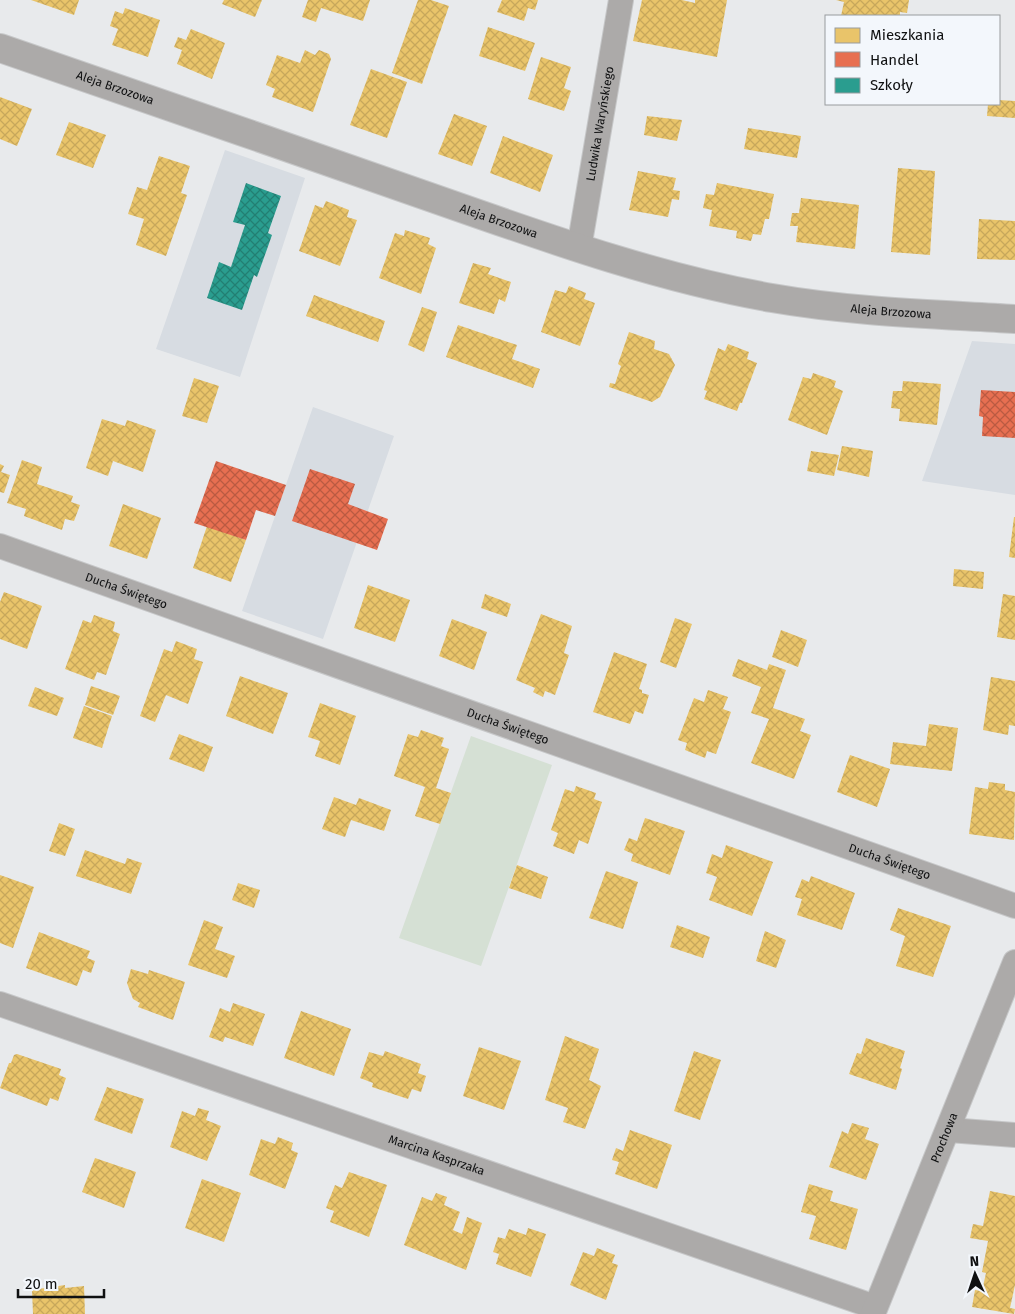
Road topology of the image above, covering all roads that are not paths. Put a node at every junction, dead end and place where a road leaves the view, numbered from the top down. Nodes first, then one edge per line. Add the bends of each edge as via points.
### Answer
1 (621, 0) edge
2 (0, 48) edge
3 (579, 248) junction
4 (1015, 319) edge
5 (0, 546) edge
6 (1015, 906) edge
7 (1015, 962) edge
8 (0, 1004) edge
9 (949, 1130) junction
10 (1015, 1135) edge
11 (874, 1311) edge

1 - 3 street, Ludwika Waryńskiego
2 - 3 street, Aleja Brzozowa
3 - 4 street, Aleja Brzozowa via 685,279 772,298 841,308
5 - 6 street, Ducha Świętego
7 - 9 street, Prochowa
8 - 11 street, Marcina Kasprzaka
9 - 10 street
9 - 11 street, Prochowa

